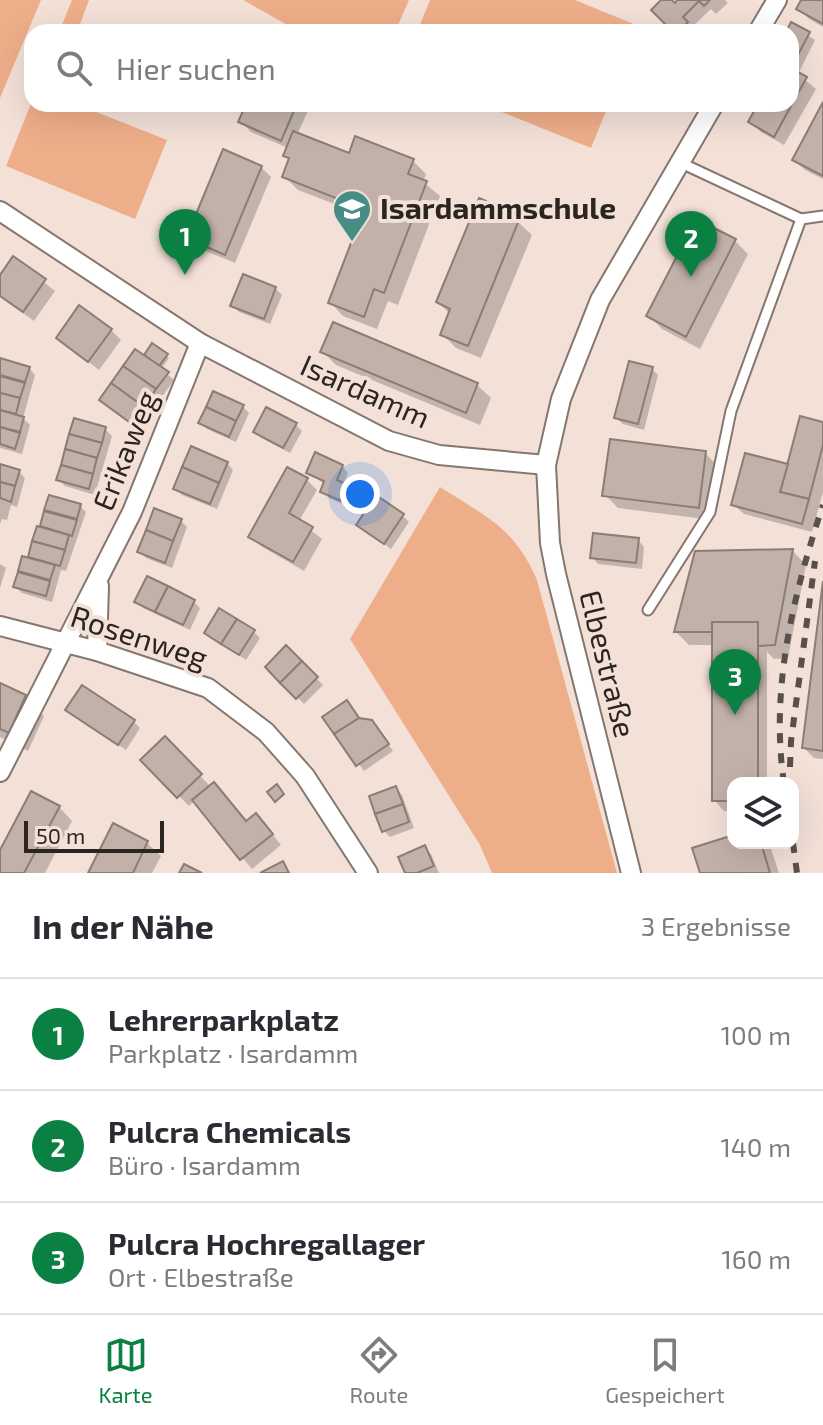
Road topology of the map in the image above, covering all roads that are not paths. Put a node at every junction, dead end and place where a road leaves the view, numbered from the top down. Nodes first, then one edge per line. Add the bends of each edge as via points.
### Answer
1 (777, 0) edge
2 (763, 24) edge
3 (709, 112) edge
4 (679, 162) junction
5 (0, 211) edge
6 (823, 216) edge
7 (801, 219) junction
8 (200, 343) junction
9 (546, 465) junction
10 (100, 579) junction
11 (648, 610) dead end
12 (0, 626) edge
13 (67, 643) junction
14 (97, 651) junction
15 (0, 772) edge
16 (368, 873) edge
17 (631, 873) edge

1 - 2 street
3 - 4 street
4 - 7 lane
4 - 9 street via 600,300 561,399
5 - 8 street, Isardamm
6 - 7 lane
7 - 11 lane via 731,411 710,512
8 - 9 street, Isardamm via 389,441 439,455
8 - 10 street, Erikaweg
9 - 17 street, Elbestraße via 556,574
10 - 13 street, Erikaweg
10 - 14 street, Erikaweg
12 - 13 street, Rosenweg
13 - 14 street, Rosenweg
13 - 15 street, Erikaweg
14 - 16 street, Rosenweg via 208,688 266,732 305,776

